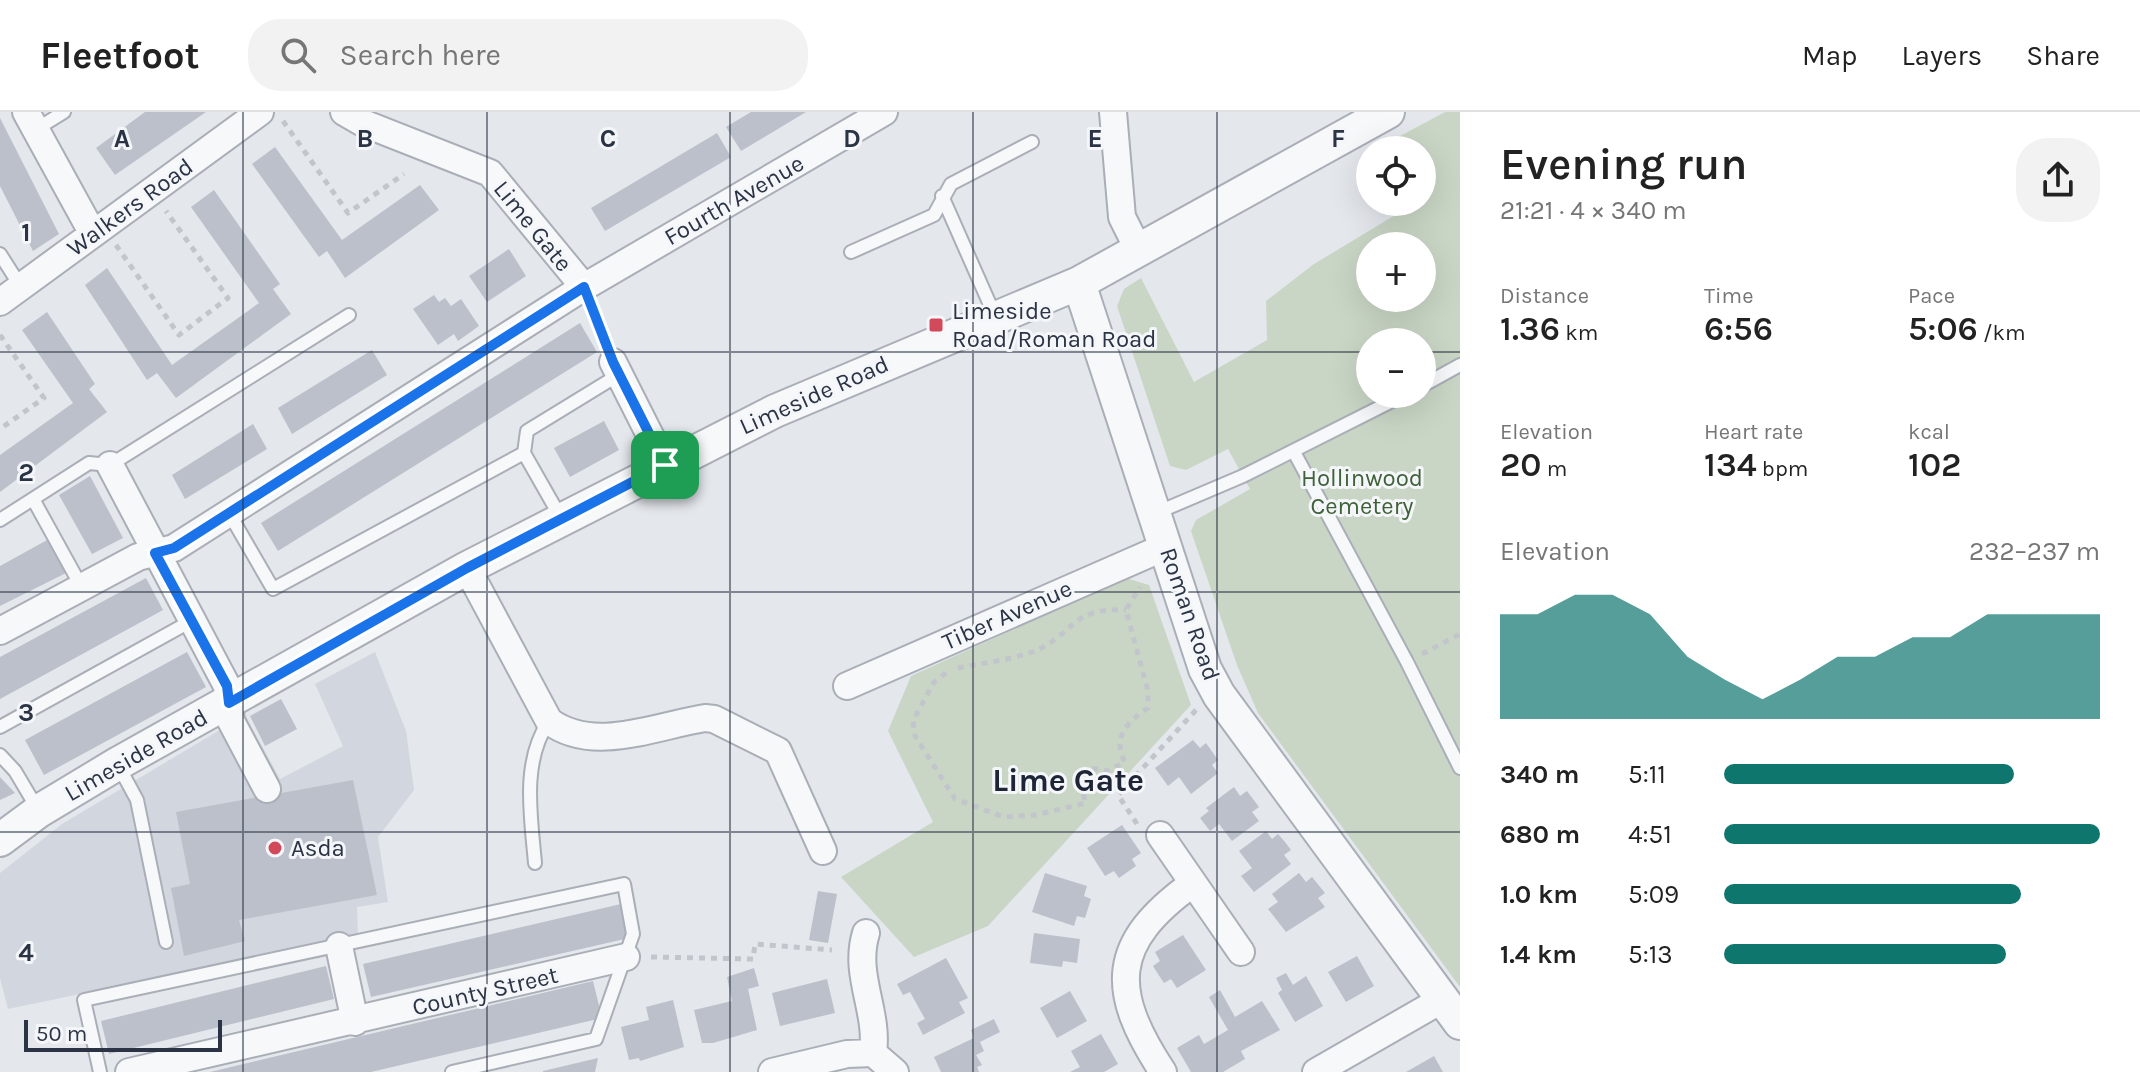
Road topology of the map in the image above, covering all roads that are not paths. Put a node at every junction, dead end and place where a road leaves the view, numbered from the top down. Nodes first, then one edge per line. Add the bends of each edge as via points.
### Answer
1 (64, 112) edge
2 (344, 112) edge
3 (884, 112) edge
4 (1113, 112) edge
5 (1388, 112) edge
6 (270, 114) edge
7 (30, 121) edge
8 (1032, 142) dead end
9 (942, 196) junction
10 (102, 237) junction
11 (1139, 251) junction
12 (851, 252) dead end
13 (0, 254) edge
14 (1079, 283) junction
15 (584, 287) junction
16 (10, 295) edge
17 (349, 315) dead end
18 (995, 316) junction
19 (1460, 365) edge
20 (616, 368) joint
21 (1436, 378) edge
22 (1379, 408) edge
23 (1294, 452) junction
24 (524, 453) junction
25 (110, 465) junction
26 (665, 465) junction
27 (33, 499) junction
28 (229, 513) junction
29 (1156, 513) junction
30 (0, 520) edge
31 (562, 520) junction
32 (1167, 546) junction
33 (155, 553) junction
34 (467, 568) junction
35 (81, 586) junction
36 (193, 620) junction
37 (0, 631) edge
38 (847, 686) dead end
39 (229, 703) junction
40 (549, 721) junction
41 (0, 727) edge
42 (0, 755) edge
43 (117, 764) junction
44 (1460, 768) edge
45 (267, 789) dead end
46 (39, 811) junction
47 (1152, 835) road end
48 (0, 840) edge
49 (823, 851) dead end
50 (535, 863) dead end
51 (1192, 884) junction
52 (866, 933) dead end
53 (166, 942) dead end
54 (339, 946) junction
55 (1241, 952) dead end
56 (626, 957) junction
57 (1451, 1011) edge
58 (355, 1022) junction
59 (873, 1053) junction
60 (100, 1072) edge
61 (129, 1072) edge
62 (452, 1072) edge
63 (772, 1072) edge
64 (895, 1072) edge
65 (1163, 1072) edge
66 (1316, 1072) edge

1 - 7 lane
2 - 15 street, Lime Gate via 490,173
3 - 15 street, Fourth Avenue
4 - 11 street via 1122,217
5 - 11 street, Limeside Road
6 - 10 street, Walkers Road
7 - 10 street
8 - 9 lane via 951,184
9 - 12 lane via 934,215
9 - 18 lane
10 - 16 street, Walkers Road
11 - 14 street, Limeside Road
13 - 16 lane
14 - 18 street, Limeside Road
14 - 29 street, Roman Road
15 - 28 street, Fourth Avenue
17 - 25 lane
18 - 26 street, Limeside Road
19 - 21 lane
20 - 24 lane via 527,431
20 - 26 street
22 - 23 lane
23 - 29 lane
23 - 44 lane
24 - 28 lane via 273,589
24 - 31 lane
25 - 27 lane via 89,463
25 - 33 street
26 - 31 street, Limeside Road
27 - 30 lane
27 - 35 lane
28 - 33 street, Fourth Avenue via 174,548
29 - 32 street, Roman Road
31 - 34 street, Limeside Road
32 - 38 street, Tiber Avenue
32 - 57 street, Roman Road via 1205,669 1219,695
33 - 35 street, Fourth Avenue
33 - 36 street
34 - 39 street, Limeside Road
34 - 40 street
35 - 37 street, Fourth Avenue
36 - 39 street via 227,686
36 - 41 lane
39 - 43 street, Limeside Road
39 - 45 street via 231,721
40 - 49 street via 566,734 588,738 714,719 778,751
40 - 50 lane via 531,773
42 - 46 lane
43 - 46 street, Limeside Road
43 - 53 lane via 137,800
46 - 48 street, Limeside Road
47 - 51 street
51 - 55 street
51 - 65 street via 1151,916 1127,968 1130,1017
52 - 59 street via 860,955 876,1029
54 - 56 lane via 624,884 633,934
54 - 58 street
54 - 60 lane via 84,1000
56 - 58 street, County Street
56 - 62 lane via 596,1039
57 - 66 street
58 - 61 street, County Street
59 - 63 street
59 - 64 street

